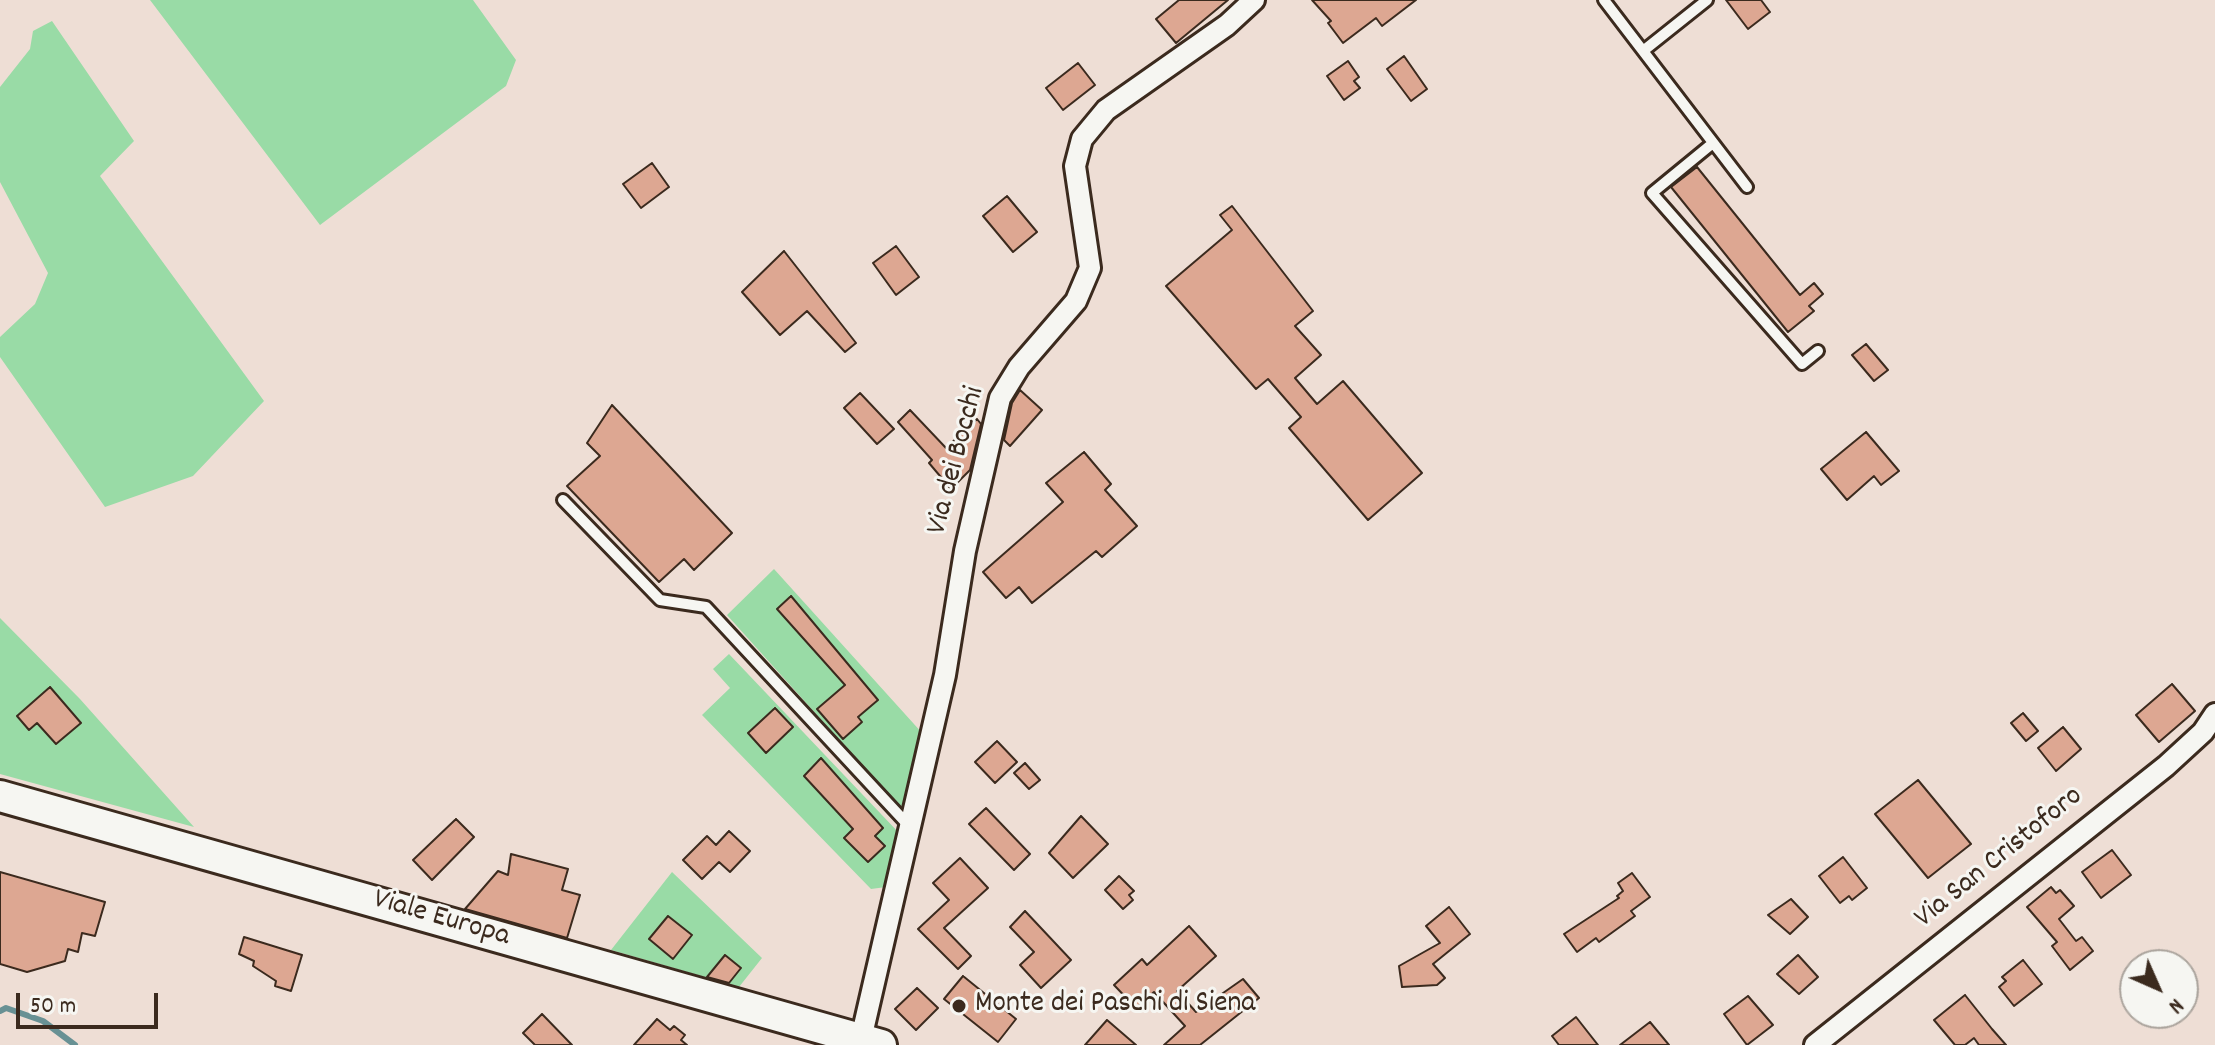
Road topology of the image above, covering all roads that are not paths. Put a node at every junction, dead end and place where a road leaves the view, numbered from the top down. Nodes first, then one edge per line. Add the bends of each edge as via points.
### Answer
1 (1254, 0) edge
2 (1604, 0) edge
3 (1707, 0) edge
4 (1643, 51) junction
5 (1713, 143) junction
6 (1747, 187) dead end
7 (1818, 351) dead end
8 (563, 500) dead end
9 (2215, 714) edge
10 (0, 796) edge
11 (910, 827) junction
12 (871, 1042) edge
13 (1815, 1045) edge

1 - 11 street, Via dei Bocchi via 1106,110 1082,139 1075,166 1090,268 1076,301 1019,367 1000,398
2 - 4 lane
3 - 4 lane
4 - 5 lane
5 - 6 lane
5 - 7 lane via 1652,193 1802,364
8 - 11 lane via 660,600 706,607
9 - 13 street, Via San Cristoforo via 2166,766
10 - 12 main road, Viale Europa
11 - 12 street, Via dei Bocchi

